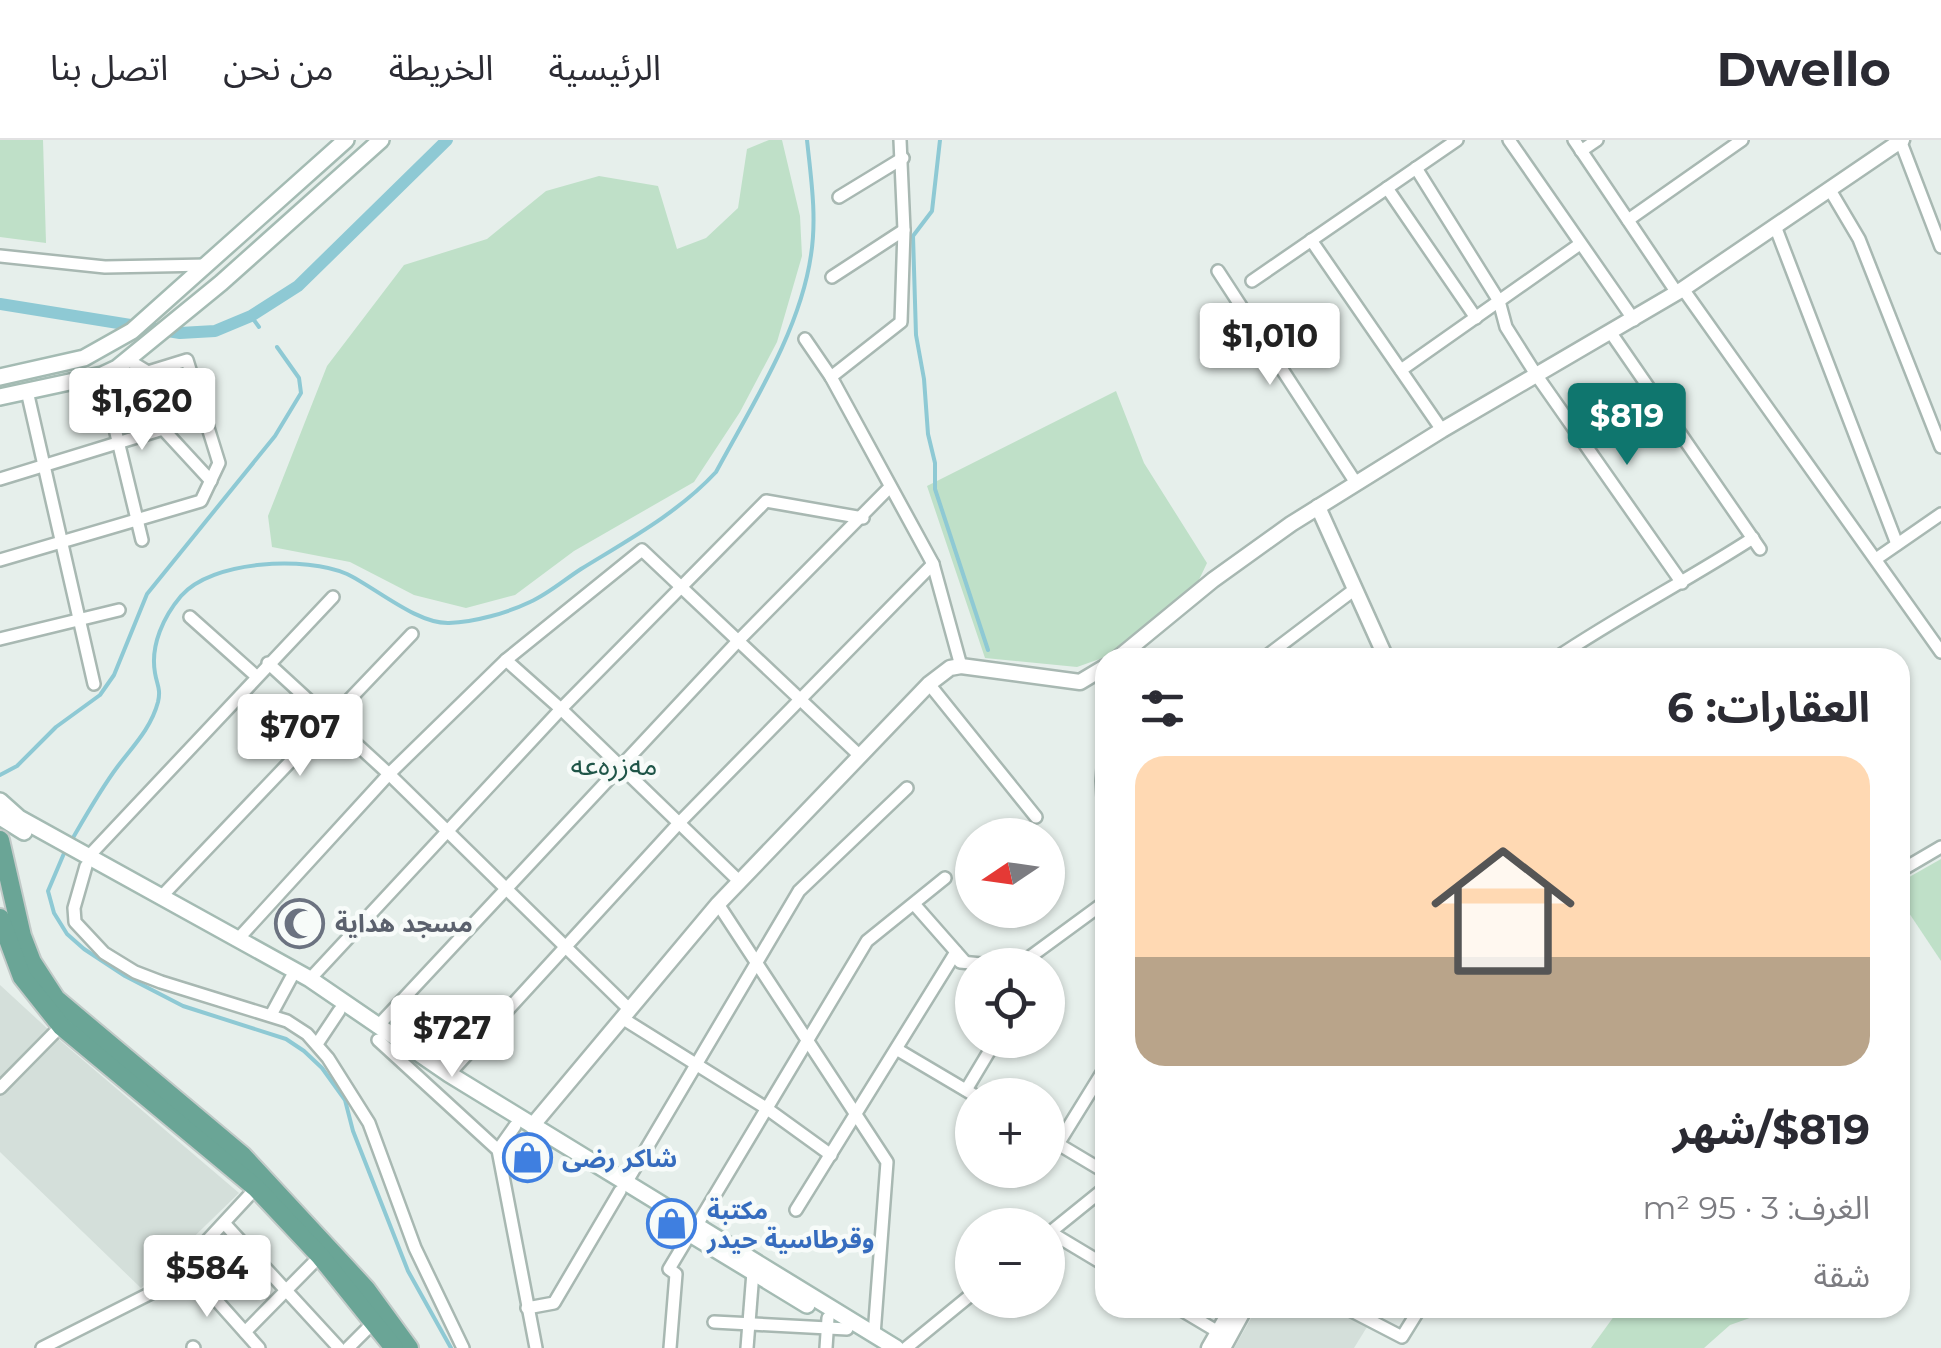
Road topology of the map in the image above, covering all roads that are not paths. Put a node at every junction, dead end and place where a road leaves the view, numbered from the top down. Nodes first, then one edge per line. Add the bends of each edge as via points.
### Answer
1 (346, 140) edge
2 (381, 140) edge
3 (900, 140) edge
4 (1457, 140) edge
5 (1508, 140) edge
6 (1596, 140) edge
7 (1742, 140) edge
8 (1901, 140) edge
9 (1577, 145) edge
10 (902, 158) junction
11 (1416, 168) junction
12 (1386, 188) junction
13 (1830, 190) junction
14 (839, 197) dead end
15 (1628, 220) junction
16 (1775, 226) junction
17 (904, 230) junction
18 (1311, 240) junction
19 (1580, 244) junction
20 (1941, 247) edge
21 (0, 256) edge
22 (208, 265) junction
23 (1218, 271) dead end
24 (832, 277) dead end
25 (1252, 281) dead end
26 (1680, 291) junction
27 (1498, 302) junction
28 (1476, 318) junction
29 (1634, 320) junction
30 (1611, 333) junction
31 (805, 339) dead end
32 (94, 354) junction
33 (128, 360) junction
34 (1400, 370) junction
35 (148, 372) junction
36 (102, 376) junction
37 (1537, 376) junction
38 (0, 377) edge
39 (832, 378) junction
40 (27, 391) junction
41 (0, 397) edge
42 (163, 430) junction
43 (1442, 430) junction
44 (118, 443) junction
45 (1941, 448) edge
46 (44, 465) junction
47 (0, 478) edge
48 (212, 482) junction
49 (1356, 483) junction
50 (889, 488) junction
51 (1318, 507) junction
52 (1940, 517) edge
53 (863, 518) junction
54 (138, 520) junction
55 (142, 540) dead end
56 (62, 542) junction
57 (1898, 544) junction
58 (1876, 559) junction
59 (0, 560) edge
60 (933, 564) junction
61 (1682, 584) junction
62 (681, 586) junction
63 (1355, 589) junction
64 (333, 597) dead end
65 (119, 610) dead end
66 (190, 616) dead end
67 (79, 619) junction
68 (412, 634) dead end
69 (0, 638) edge
70 (738, 641) junction
71 (1130, 648) edge
72 (1277, 648) edge
73 (1382, 648) edge
74 (1570, 648) edge
75 (1941, 652) edge
76 (506, 660) junction
77 (268, 663) junction
78 (961, 666) junction
79 (1095, 674) edge
80 (256, 676) junction
81 (94, 684) dead end
82 (928, 684) junction
83 (799, 699) junction
84 (561, 709) junction
85 (328, 719) junction
86 (859, 755) junction
87 (620, 766) junction
88 (388, 774) junction
89 (907, 788) dead end
90 (0, 801) edge
91 (0, 817) edge
92 (1036, 817) dead end
93 (680, 824) junction
94 (446, 833) junction
95 (46, 839) junction
96 (0, 840) edge
97 (1941, 847) edge
98 (84, 860) junction
99 (1910, 865) edge
100 (946, 878) dead end
101 (740, 882) junction
102 (506, 888) junction
103 (160, 897) junction
104 (718, 904) junction
105 (914, 904) junction
106 (1095, 909) edge
107 (0, 918) edge
108 (238, 939) junction
109 (566, 946) junction
110 (1042, 948) edge
111 (955, 956) edge
112 (955, 962) edge
113 (756, 963) junction
114 (290, 978) junction
115 (310, 979) junction
116 (338, 1011) junction
117 (626, 1013) junction
118 (271, 1015) junction
119 (61, 1026) junction
120 (378, 1033) junction
121 (808, 1041) junction
122 (317, 1044) junction
123 (898, 1050) junction
124 (695, 1066) junction
125 (449, 1074) junction
126 (1095, 1082) edge
127 (955, 1083) edge
128 (0, 1088) edge
129 (766, 1108) junction
130 (856, 1115) junction
131 (1065, 1123) edge
132 (515, 1126) junction
133 (532, 1126) junction
134 (1065, 1149) edge
135 (498, 1150) junction
136 (831, 1154) junction
137 (1095, 1166) edge
138 (623, 1187) junction
139 (256, 1188) junction
140 (1095, 1196) edge
141 (796, 1210) dead end
142 (1065, 1220) edge
143 (224, 1223) junction
144 (694, 1230) junction
145 (1065, 1242) edge
146 (320, 1256) junction
147 (1095, 1259) edge
148 (184, 1265) junction
149 (753, 1272) junction
150 (286, 1291) junction
151 (527, 1308) junction
152 (955, 1308) edge
153 (1193, 1318) edge
154 (1238, 1318) edge
155 (1365, 1318) edge
156 (1414, 1318) edge
157 (374, 1322) junction
158 (714, 1322) dead end
159 (749, 1322) junction
160 (828, 1323) junction
161 (245, 1332) junction
162 (1224, 1339) edge
163 (876, 1341) edge
164 (42, 1348) edge
165 (259, 1348) edge
166 (339, 1348) edge
167 (348, 1348) edge
168 (394, 1348) edge
169 (409, 1348) edge
170 (464, 1348) edge
171 (536, 1348) edge
172 (670, 1348) edge
173 (748, 1348) edge
174 (826, 1348) edge
175 (896, 1348) edge
176 (906, 1348) edge
177 (1209, 1348) edge

1 - 22 main road
2 - 33 main road
3 - 10 street
4 - 11 street
5 - 19 street
6 - 9 street
7 - 15 street
8 - 13 street
8 - 20 street
9 - 15 street
10 - 14 street
10 - 17 street
11 - 12 street
11 - 27 street
12 - 18 street
12 - 28 street
13 - 16 street
13 - 45 street via 1859,239
15 - 26 street
16 - 26 street
16 - 57 street
17 - 24 street
17 - 39 street via 901,322
18 - 25 street
18 - 34 street
19 - 27 street
19 - 29 street
21 - 22 street via 105,267
22 - 32 main road via 138,326
23 - 49 street
26 - 29 street
26 - 58 street
27 - 28 street
27 - 37 street
28 - 34 street
29 - 30 street
30 - 37 street
30 - 61 street via 1757,544
31 - 39 street
32 - 36 main road
32 - 38 main road
33 - 35 street
33 - 36 main road
34 - 43 street
35 - 42 street
35 - 48 street via 187,360 219,463
36 - 40 main road
36 - 44 street
37 - 43 street
37 - 61 street
39 - 50 street
40 - 41 main road
40 - 46 street
42 - 44 street
42 - 48 street
43 - 49 street
44 - 46 street
44 - 54 street
46 - 47 street
46 - 56 street
48 - 54 street via 201,501
49 - 51 street
50 - 53 street
50 - 60 street
51 - 63 street
51 - 71 street
52 - 57 street
53 - 62 street via 766,500
53 - 70 street
54 - 55 street
54 - 56 street
56 - 59 street
56 - 67 street
57 - 58 street
58 - 75 street
60 - 78 street
60 - 83 street
61 - 74 street
62 - 70 street
62 - 76 street via 642,550
62 - 84 street
63 - 72 street
63 - 73 street
64 - 77 street
65 - 67 street
66 - 80 street
67 - 69 street
67 - 81 street
68 - 85 street
70 - 83 street
70 - 87 street
76 - 84 street
76 - 88 street
77 - 80 street
77 - 85 street
78 - 79 street via 1080,682
78 - 82 street
80 - 98 street
82 - 86 street
82 - 92 street
83 - 86 street
83 - 93 street
84 - 87 street
84 - 94 street
85 - 88 street
85 - 103 street
86 - 101 street
87 - 93 street
87 - 102 street
88 - 94 street
88 - 108 street
89 - 113 street via 799,891
90 - 95 main road
91 - 95 main road
93 - 101 street
93 - 109 street
94 - 102 street
94 - 115 street
95 - 98 main road
96 - 169 main road via 22,936 56,999 243,1156 366,1289
97 - 99 street
98 - 103 main road
98 - 114 main road
98 - 118 street via 75,922 104,953 161,982
100 - 105 street
101 - 104 street
102 - 109 street
102 - 120 street
103 - 108 main road
104 - 113 street
104 - 117 street
105 - 111 street
105 - 121 street via 867,941
106 - 110 street
107 - 119 main road via 22,976
108 - 115 main road
109 - 117 street
109 - 125 street
112 - 123 street
113 - 121 street
113 - 124 street
114 - 116 main road
114 - 118 street
115 - 120 main road
116 - 120 main road
116 - 122 street
117 - 124 street
117 - 133 street
118 - 122 street
119 - 128 street
119 - 139 main road
120 - 125 main road
120 - 132 main road
120 - 135 street
121 - 129 street
121 - 130 street
122 - 170 street via 369,1123 415,1248
123 - 127 street
123 - 130 street
124 - 129 street
124 - 138 street
125 - 133 main road
126 - 131 street
129 - 136 street
129 - 144 street
130 - 136 street
130 - 163 street via 886,1162
132 - 135 street
132 - 138 main road
133 - 138 main road
134 - 137 street
135 - 151 street
136 - 141 street
138 - 144 main road
138 - 151 street via 554,1303
139 - 143 street
139 - 146 main road
140 - 142 street
143 - 148 street
143 - 150 street
144 - 149 main road
144 - 163 main road
144 - 172 street via 670,1269 676,1274
145 - 147 street
146 - 150 street
146 - 157 main road
148 - 161 street
148 - 164 street via 166,1286
149 - 159 street
149 - 160 main road
150 - 161 street
150 - 166 street
151 - 171 street
152 - 176 street
153 - 162 street
154 - 162 street
155 - 156 street via 1402,1337
157 - 167 street
157 - 168 main road
158 - 159 street
159 - 160 street
159 - 173 street
160 - 163 main road
160 - 174 street
161 - 165 street
162 - 177 street
163 - 175 main road

